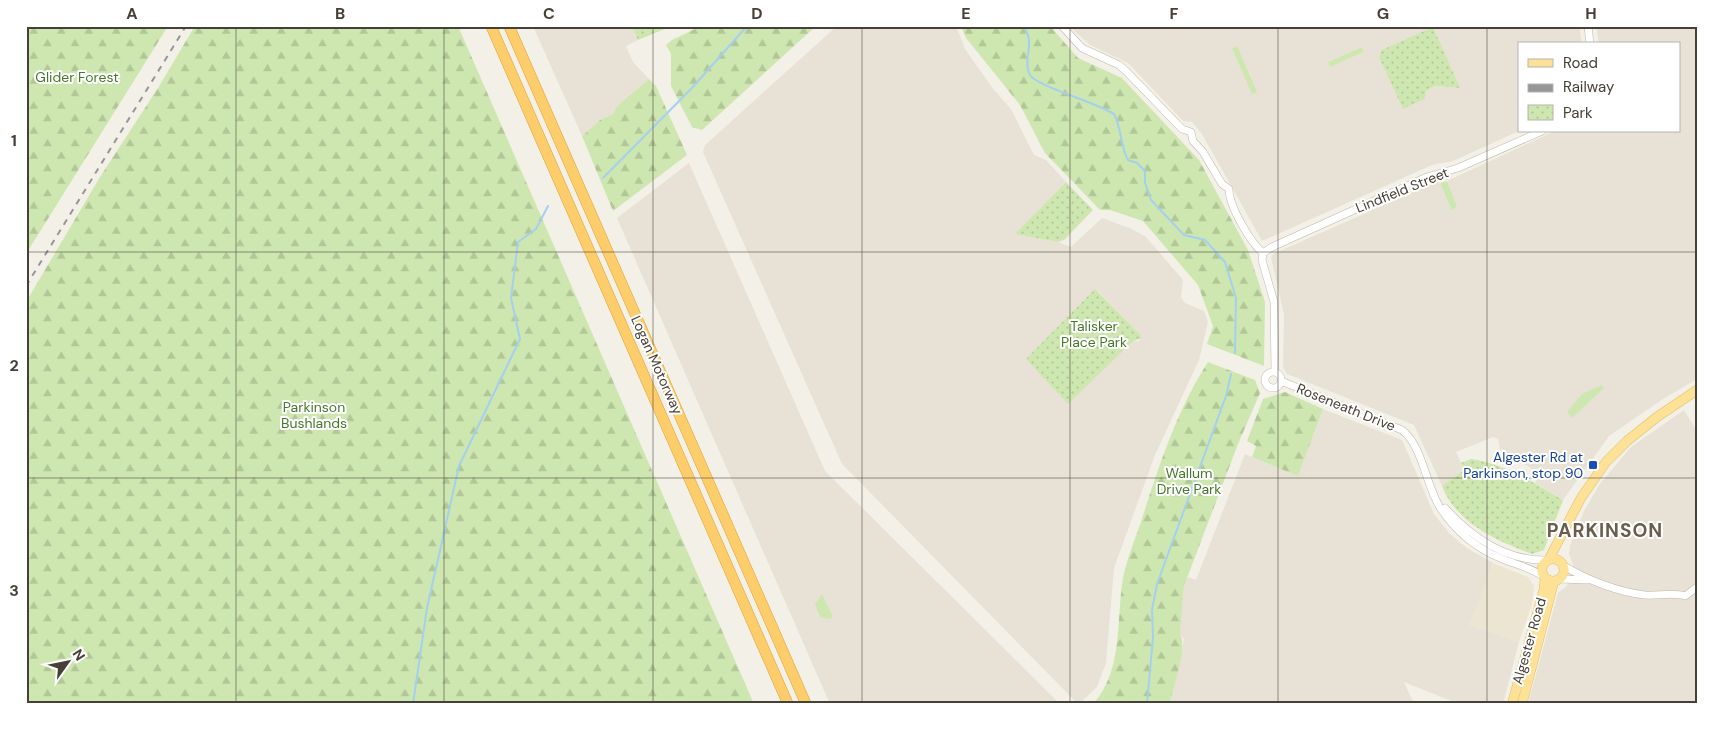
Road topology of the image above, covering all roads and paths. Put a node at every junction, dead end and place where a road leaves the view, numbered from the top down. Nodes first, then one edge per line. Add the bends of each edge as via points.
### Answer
1 (491, 26) edge
2 (509, 26) edge
3 (1062, 26) edge
4 (1588, 26) edge
5 (1590, 42) edge
6 (1540, 132) edge
7 (1263, 253) junction
8 (1275, 372) junction
9 (1281, 381) junction
10 (1697, 390) edge
11 (1434, 491) junction
12 (1561, 540) junction
13 (1548, 559) junction
14 (1562, 564) junction
15 (1544, 577) junction
16 (1557, 580) junction
17 (1588, 580) junction
18 (1697, 587) edge
19 (788, 704) edge
20 (806, 704) edge
21 (1512, 704) edge
22 (1522, 704) edge

1 - 19 highway, Logan Motorway
2 - 20 highway, Logan Motorway
3 - 7 street via 1082,48 1119,66 1182,128 1191,132 1193,141 1204,152 1222,184 1229,189 1229,199
4 - 5 street
6 - 7 street, Lindfield Street via 1458,168 1419,181
7 - 8 street via 1262,260 1274,302
8 - 9 street
8 - 9 street via 1267,376 1267,383 1274,387
9 - 11 street, Roseneath Drive via 1402,430 1412,442
10 - 12 main road via 1656,417 1606,462 1581,498
11 - 13 street, Roseneath Drive via 1456,520 1490,546 1523,558
11 - 15 street, Roseneath Drive via 1440,506 1465,536 1499,557
12 - 13 main road
12 - 14 main road
13 - 14 main road
13 - 15 main road via 1542,566
14 - 16 main road via 1564,573
14 - 17 street
15 - 16 main road
15 - 21 main road, Algester Road via 1544,589
16 - 17 street
16 - 22 main road, Algester Road
17 - 18 street via 1646,595 1685,596

